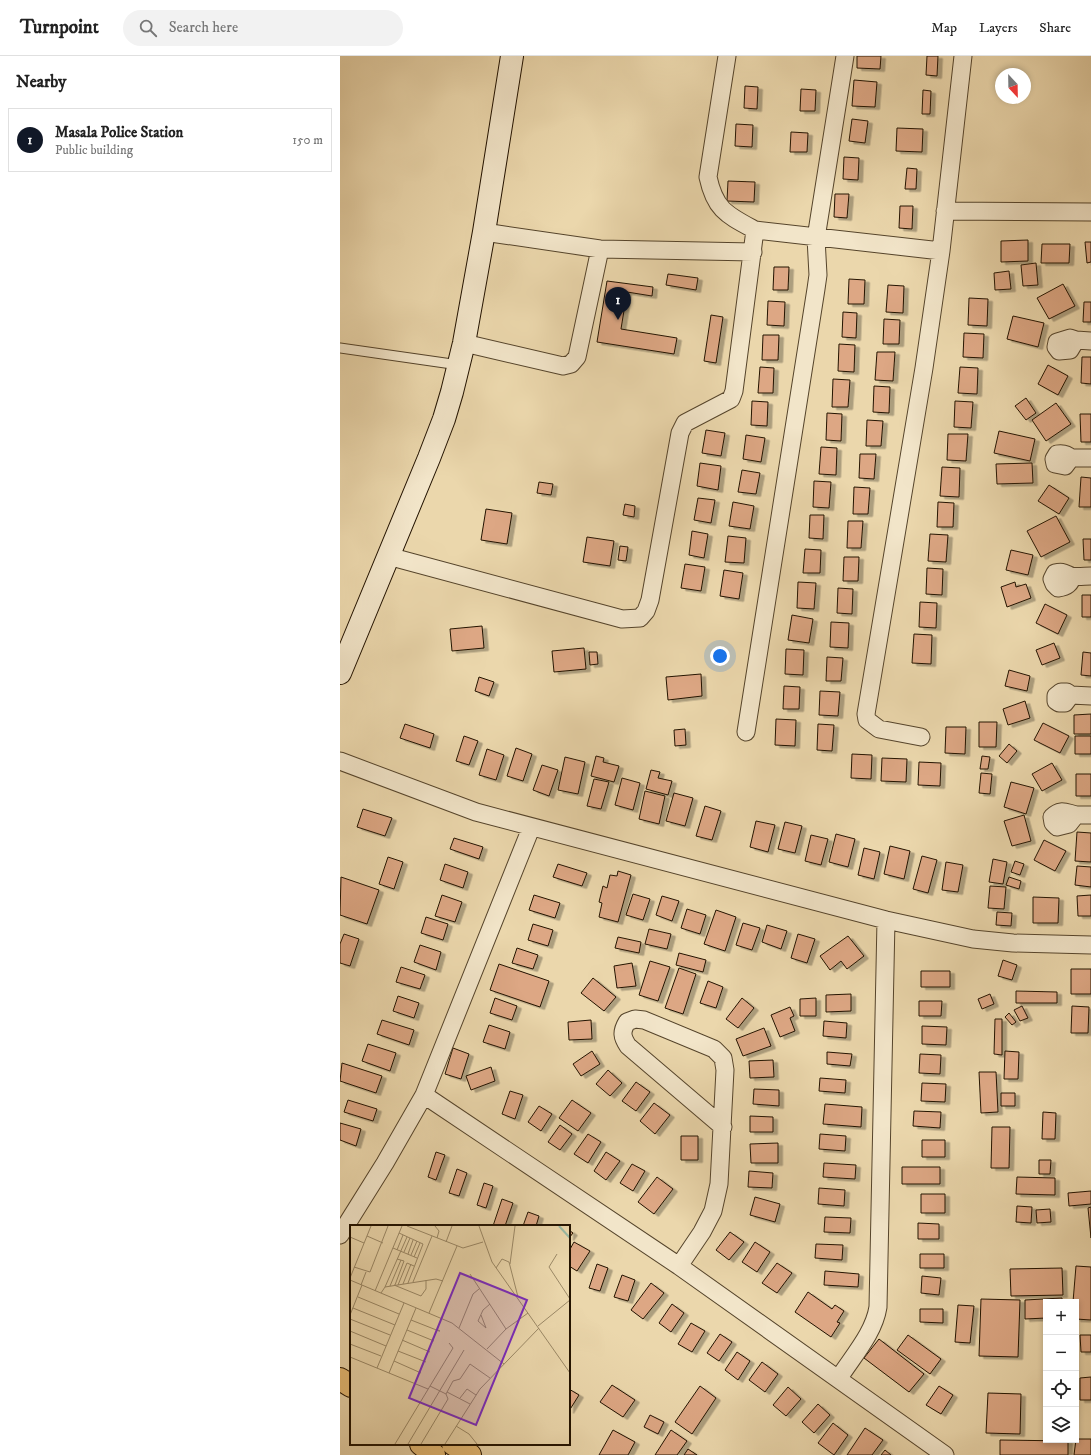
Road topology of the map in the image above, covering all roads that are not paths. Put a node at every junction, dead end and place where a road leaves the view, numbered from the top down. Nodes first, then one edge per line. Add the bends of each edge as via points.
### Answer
1 (512, 56) edge
2 (728, 56) edge
3 (845, 56) edge
4 (963, 56) edge
5 (945, 211) junction
6 (1091, 212) edge
7 (755, 230) junction
8 (484, 232) junction
9 (816, 238) junction
10 (600, 249) junction
11 (941, 251) junction
12 (753, 252) junction
13 (464, 343) junction
14 (340, 348) edge
15 (459, 365) junction
16 (1071, 458) dead end
17 (1091, 458) edge
18 (388, 556) junction
19 (1071, 576) dead end
20 (1091, 576) edge
21 (340, 673) edge
22 (1071, 695) dead end
23 (1091, 696) edge
24 (746, 732) dead end
25 (922, 736) dead end
26 (340, 761) edge
27 (531, 828) junction
28 (886, 920) junction
29 (1091, 945) edge
30 (424, 1095) junction
31 (723, 1127) junction
32 (340, 1235) edge
33 (679, 1266) junction
34 (839, 1378) junction
35 (340, 1379) edge
36 (350, 1385) edge
37 (423, 1445) edge
38 (455, 1445) edge
39 (434, 1455) edge
40 (470, 1455) edge
41 (945, 1455) edge

1 - 8 street
2 - 7 street via 708,177 711,192 718,206 729,216
3 - 9 street
4 - 5 street
5 - 6 street
5 - 11 street
7 - 9 street
7 - 12 street
8 - 10 street
8 - 13 street
9 - 11 street
9 - 24 street via 818,275
10 - 12 street
10 - 13 street via 577,358 571,364 563,366
11 - 25 street via 866,714 867,720 879,729
12 - 18 street via 734,391 731,399 685,423 680,433 650,600 646,612 640,618 622,619
13 - 15 street
14 - 15 lane
15 - 18 street via 444,419
16 - 17 street
18 - 21 street
19 - 20 street
22 - 23 street
26 - 27 street via 476,812
27 - 28 street
27 - 30 street
28 - 29 street via 973,939
28 - 34 street via 877,1318
30 - 32 street
30 - 33 street
31 - 31 street via 723,1058 714,1049 644,1020 635,1019 627,1022 622,1029 628,1046
31 - 33 street via 719,1184 713,1211
33 - 34 street
34 - 41 street
35 - 36 highway
37 - 39 highway
38 - 40 highway

